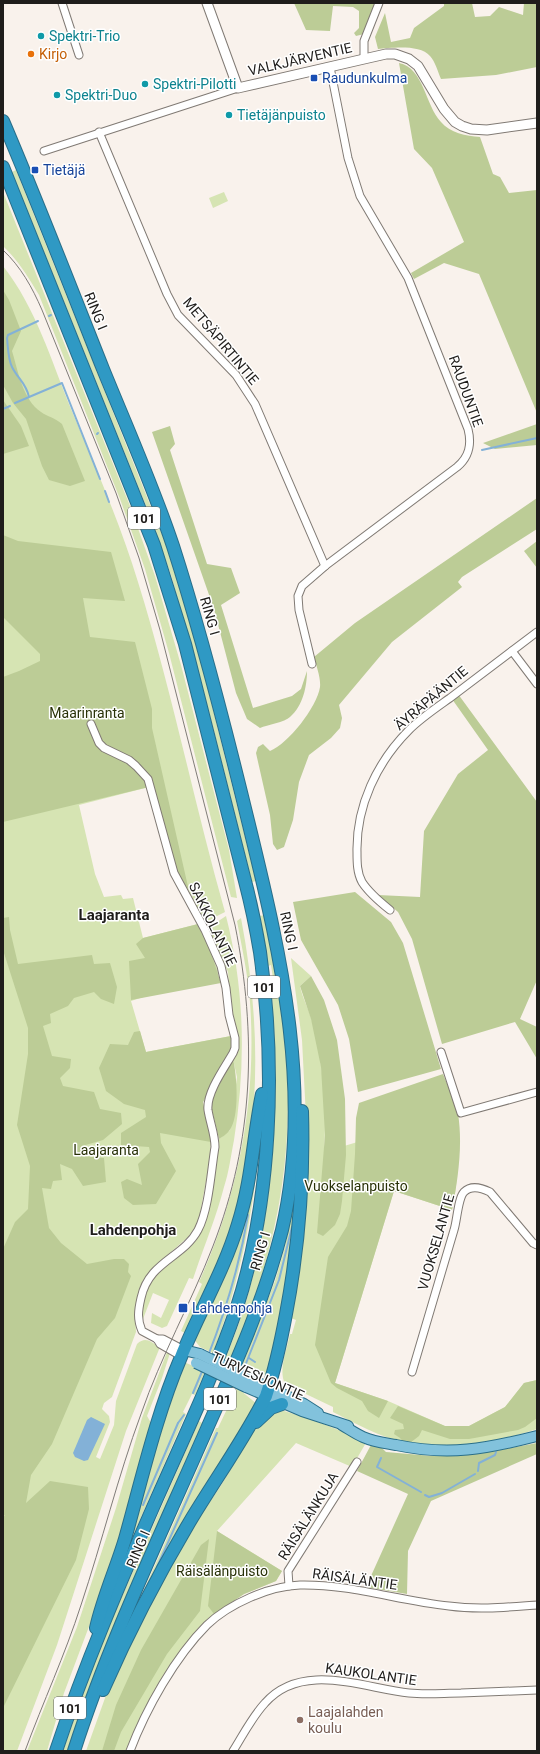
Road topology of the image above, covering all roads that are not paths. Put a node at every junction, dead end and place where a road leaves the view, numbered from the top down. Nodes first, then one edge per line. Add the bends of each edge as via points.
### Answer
1 (62, 3) edge
2 (207, 3) edge
3 (379, 3) edge
4 (79, 55) dead end
5 (364, 58) junction
6 (330, 67) junction
7 (238, 88) junction
8 (3, 121) edge
9 (537, 123) edge
10 (98, 132) junction
11 (44, 151) dead end
12 (3, 167) edge
13 (325, 566) junction
14 (537, 632) edge
15 (512, 651) junction
16 (312, 664) dead end
17 (537, 684) edge
18 (91, 724) dead end
19 (390, 910) dead end
20 (441, 1052) dead end
21 (268, 1058) junction
22 (293, 1059) junction
23 (537, 1092) edge
24 (537, 1245) edge
25 (183, 1353) junction
26 (412, 1372) dead end
27 (268, 1392) junction
28 (282, 1404) junction
29 (324, 1418) junction
30 (246, 1431) junction
31 (537, 1436) edge
32 (357, 1462) dead end
33 (289, 1586) junction
34 (537, 1605) edge
35 (86, 1666) junction
36 (537, 1690) edge
37 (83, 1724) junction
38 (56, 1751) edge
39 (74, 1751) edge
40 (130, 1751) edge
41 (233, 1751) edge

1 - 4 street
2 - 7 street
3 - 5 street via 364,41
5 - 6 street, VALKJÄRVENTIE
5 - 9 street, VALKJÄRVENTIE via 395,54 409,58 422,71 444,109 462,126 487,130
6 - 7 street, VALKJÄRVENTIE
6 - 13 street, RAUDUNTIE via 348,158 360,196 408,278 468,430 470,445 465,459 457,468
7 - 10 street, VALKJÄRVENTIE
8 - 22 highway, RING I / 101 via 166,527 193,609 271,914 284,982
10 - 11 street, VALKJÄRVENTIE
10 - 13 street, METSÄPIRTINTIE via 167,294 178,315 236,375 256,406
12 - 21 highway, RING I / 101 via 154,545 185,644 254,918 264,982
13 - 16 street, RAUDUNTIE via 306,582 298,596
14 - 15 street, ÄYRÄPÄÄNTIE
15 - 17 street
15 - 19 street, ÄYRÄPÄÄNTIE via 409,729 384,760 368,792 357,832 358,870 376,899
18 - 25 street, SAKKOLANTIE via 99,743 104,748 133,763 148,779 174,873 221,966 235,1038 233,1053 208,1100 215,1147 203,1221 189,1242 157,1268 145,1284 138,1315 142,1331 157,1340 163,1339
20 - 23 street via 461,1113
21 - 25 highway via 253,1163 239,1223 230,1251
21 - 35 highway, RING I / 101 via 264,1169 249,1264 236,1309 220,1354
22 - 27 highway via 302,1108 300,1209 290,1295
22 - 37 highway, RING I / 101 via 295,1108 292,1167 282,1229 259,1305 102,1670
24 - 26 street, VUOKSELANTIE via 490,1192 481,1188 472,1188 464,1192
25 - 27 main road, TURVESUONTIE, bridge
25 - 35 highway via 155,1427 121,1550 100,1610
27 - 28 main road, TURVESUONTIE
27 - 29 main road, TURVESUONTIE via 304,1404
27 - 30 highway
28 - 29 main road, TURVESUONTIE
28 - 30 highway via 271,1408
29 - 31 main road, TURVESUONTIE via 377,1442 424,1450 468,1451
30 - 37 highway via 147,1598 102,1692
32 - 33 street, RÄISÄLÄNKUJA via 288,1571
33 - 34 street, RÄISÄLÄNTIE via 328,1586 450,1606 488,1608
33 - 40 street, RÄISÄLÄNTIE via 249,1598 207,1625 169,1673
35 - 38 highway, RING I / 101
36 - 41 street, KAUKOLANTIE via 423,1694 332,1680 292,1684 264,1703
37 - 39 highway, RING I / 101

